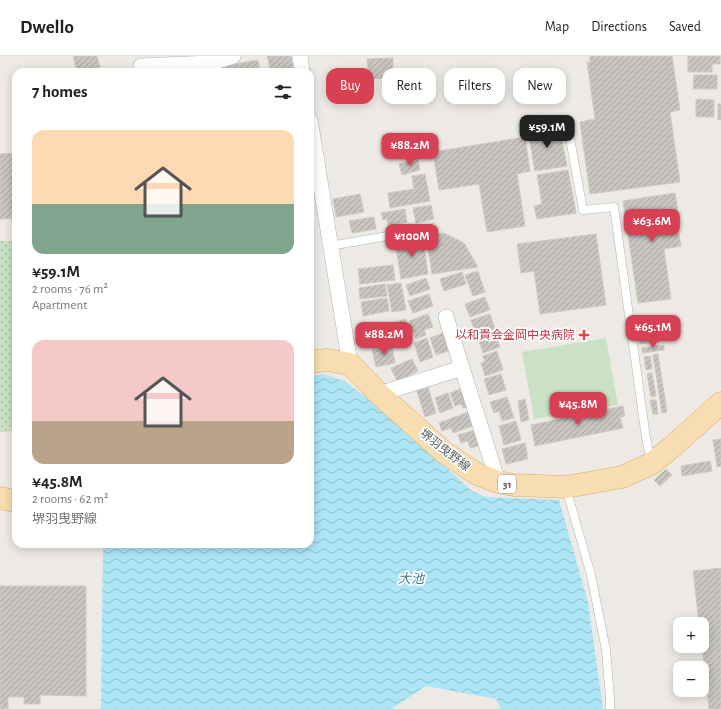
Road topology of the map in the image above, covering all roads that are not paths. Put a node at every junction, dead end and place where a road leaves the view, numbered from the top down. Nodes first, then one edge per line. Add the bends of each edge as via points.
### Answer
1 (233, 56) edge
2 (300, 56) edge
3 (141, 65) edge
4 (302, 68) edge
5 (567, 122) dead end
6 (314, 145) edge
7 (433, 228) dead end
8 (330, 246) junction
9 (446, 317) dead end
10 (314, 362) edge
11 (350, 364) junction
12 (462, 368) junction
13 (379, 394) junction
14 (721, 403) edge
15 (652, 464) junction
16 (498, 482) junction
17 (566, 487) junction
18 (0, 498) edge
19 (12, 500) edge
20 (610, 709) edge

1 - 3 street via 211,63
2 - 4 street
5 - 15 lane via 583,210 614,207 646,438
6 - 8 street
7 - 8 lane
8 - 11 street
9 - 12 street
10 - 11 main road via 327,360
11 - 13 main road, 堺羽曳野線 / 31
12 - 13 street
12 - 16 street
13 - 16 main road, 堺羽曳野線 / 31 via 444,452 477,474
14 - 15 main road, 堺羽曳野線 / 31
15 - 17 main road, 堺羽曳野線 / 31 via 622,477
16 - 17 main road, 堺羽曳野線 / 31
17 - 20 lane via 593,582 606,650
18 - 19 main road

